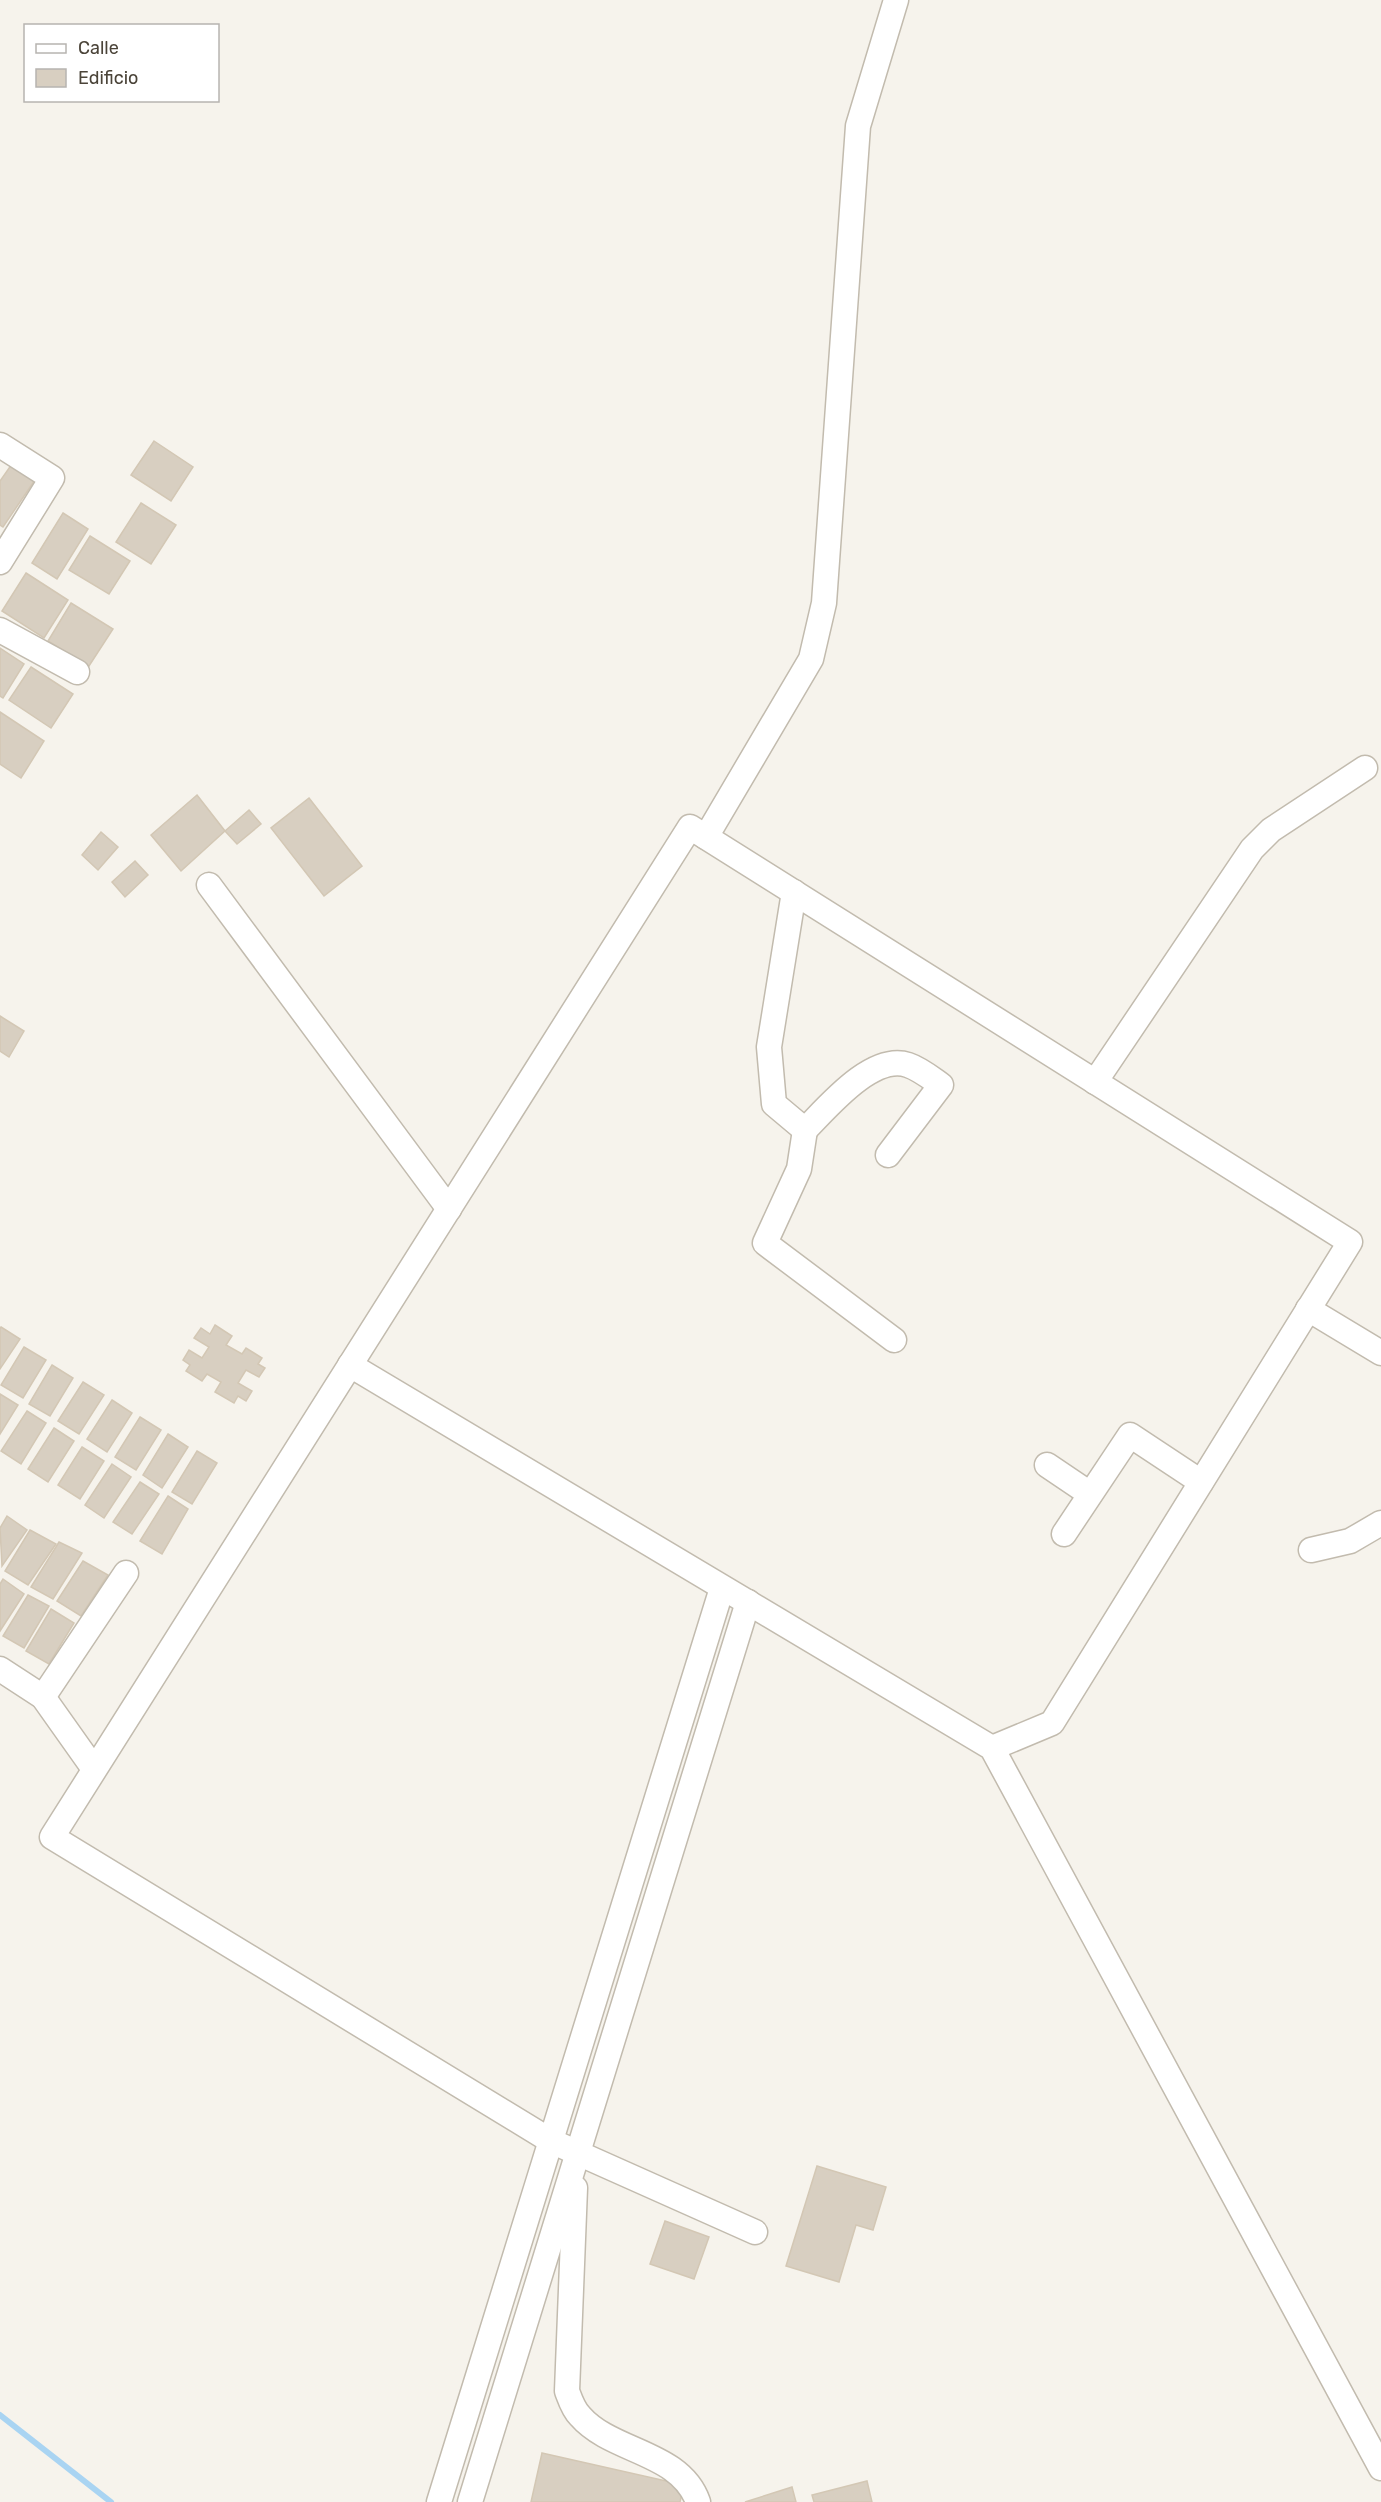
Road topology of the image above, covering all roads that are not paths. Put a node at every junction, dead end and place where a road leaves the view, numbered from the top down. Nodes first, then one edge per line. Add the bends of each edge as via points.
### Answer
1 (896, 0) edge
2 (0, 445) edge
3 (0, 562) edge
4 (0, 630) edge
5 (77, 672) dead end
6 (1365, 768) dead end
7 (706, 837) junction
8 (209, 885) dead end
9 (794, 892) junction
10 (1095, 1082) junction
11 (805, 1130) junction
12 (888, 1155) dead end
13 (449, 1209) junction
14 (1308, 1309) junction
15 (894, 1340) dead end
16 (1381, 1353) edge
17 (350, 1365) junction
18 (1047, 1465) dead end
19 (1201, 1482) junction
20 (1090, 1494) junction
21 (1381, 1523) edge
22 (1064, 1534) dead end
23 (1311, 1550) dead end
24 (126, 1573) dead end
25 (722, 1588) junction
26 (748, 1602) junction
27 (0, 1669) edge
28 (43, 1697) junction
29 (992, 1748) junction
30 (94, 1769) junction
31 (551, 2141) junction
32 (577, 2153) junction
33 (755, 2232) dead end
34 (1381, 2468) edge
35 (439, 2502) edge
36 (470, 2502) edge
37 (698, 2502) edge

1 - 7 street via 858,126 824,603 811,659
2 - 3 street via 52,478
4 - 5 street
6 - 10 street via 1270,830 1252,849
7 - 9 street
7 - 13 street via 690,827
8 - 13 street
9 - 10 street
9 - 11 street via 769,1047 774,1104
10 - 14 street via 1350,1242
11 - 12 street via 855,1079 884,1067 906,1064 940,1085
11 - 15 street via 799,1169 765,1243
13 - 17 street
14 - 16 street
14 - 19 street
17 - 25 street
17 - 30 street
18 - 20 street
19 - 20 street via 1130,1435
19 - 29 street via 1052,1723
20 - 22 street
21 - 23 street via 1350,1541
24 - 28 street
25 - 26 street
25 - 31 street
26 - 29 street
26 - 32 street
27 - 28 street
28 - 30 street
29 - 34 street
30 - 31 street via 52,1837
31 - 32 street
31 - 35 street
32 - 33 street
32 - 36 street
32 - 37 street via 567,2391 580,2416 594,2428 675,2470

